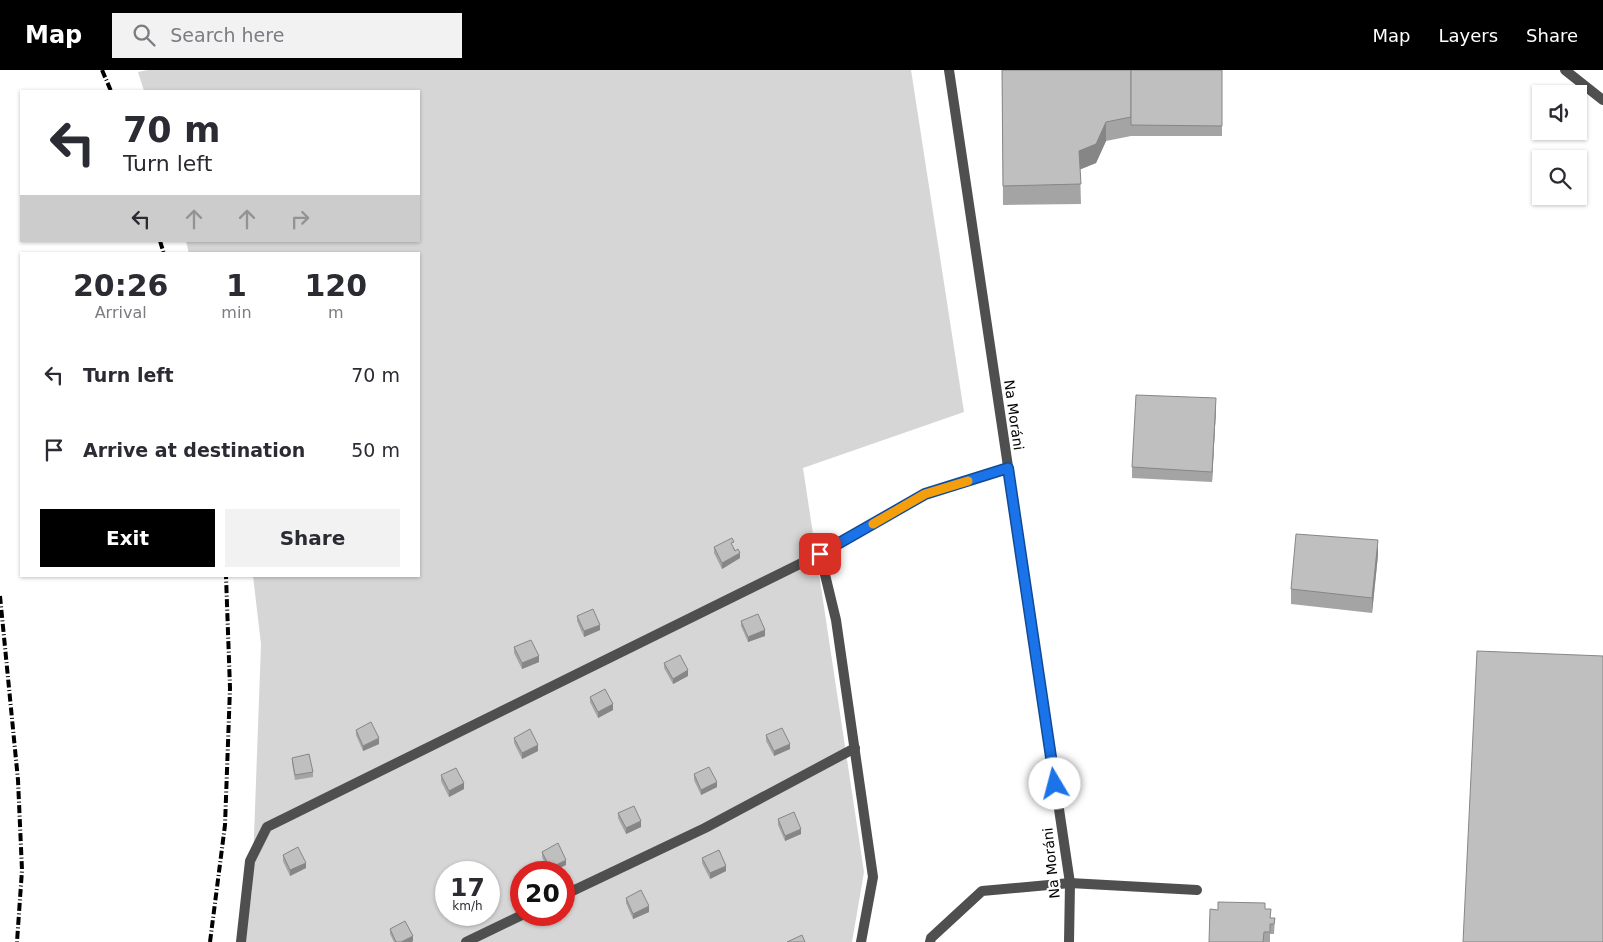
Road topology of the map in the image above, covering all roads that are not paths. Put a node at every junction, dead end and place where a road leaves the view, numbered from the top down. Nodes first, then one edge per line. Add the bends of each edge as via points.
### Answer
1 (949, 70) edge
2 (1565, 70) edge
3 (1603, 100) edge
4 (1008, 468) junction
5 (820, 554) junction
6 (855, 748) junction
7 (1070, 883) junction
8 (575, 890) edge
9 (1197, 890) dead end
10 (510, 921) edge
11 (241, 942) edge
12 (466, 942) edge
13 (862, 942) edge
14 (930, 942) edge
15 (1069, 942) edge

1 - 4 lane, Na Moráni
2 - 3 lane
4 - 5 lane via 925,494
4 - 7 lane, Na Moráni
5 - 6 lane via 836,620
5 - 11 lane via 267,827 250,861
6 - 8 lane via 704,828
6 - 13 lane via 873,878
7 - 9 lane
7 - 14 lane via 982,891 930,938
7 - 15 lane, Na Moráni
10 - 12 lane

